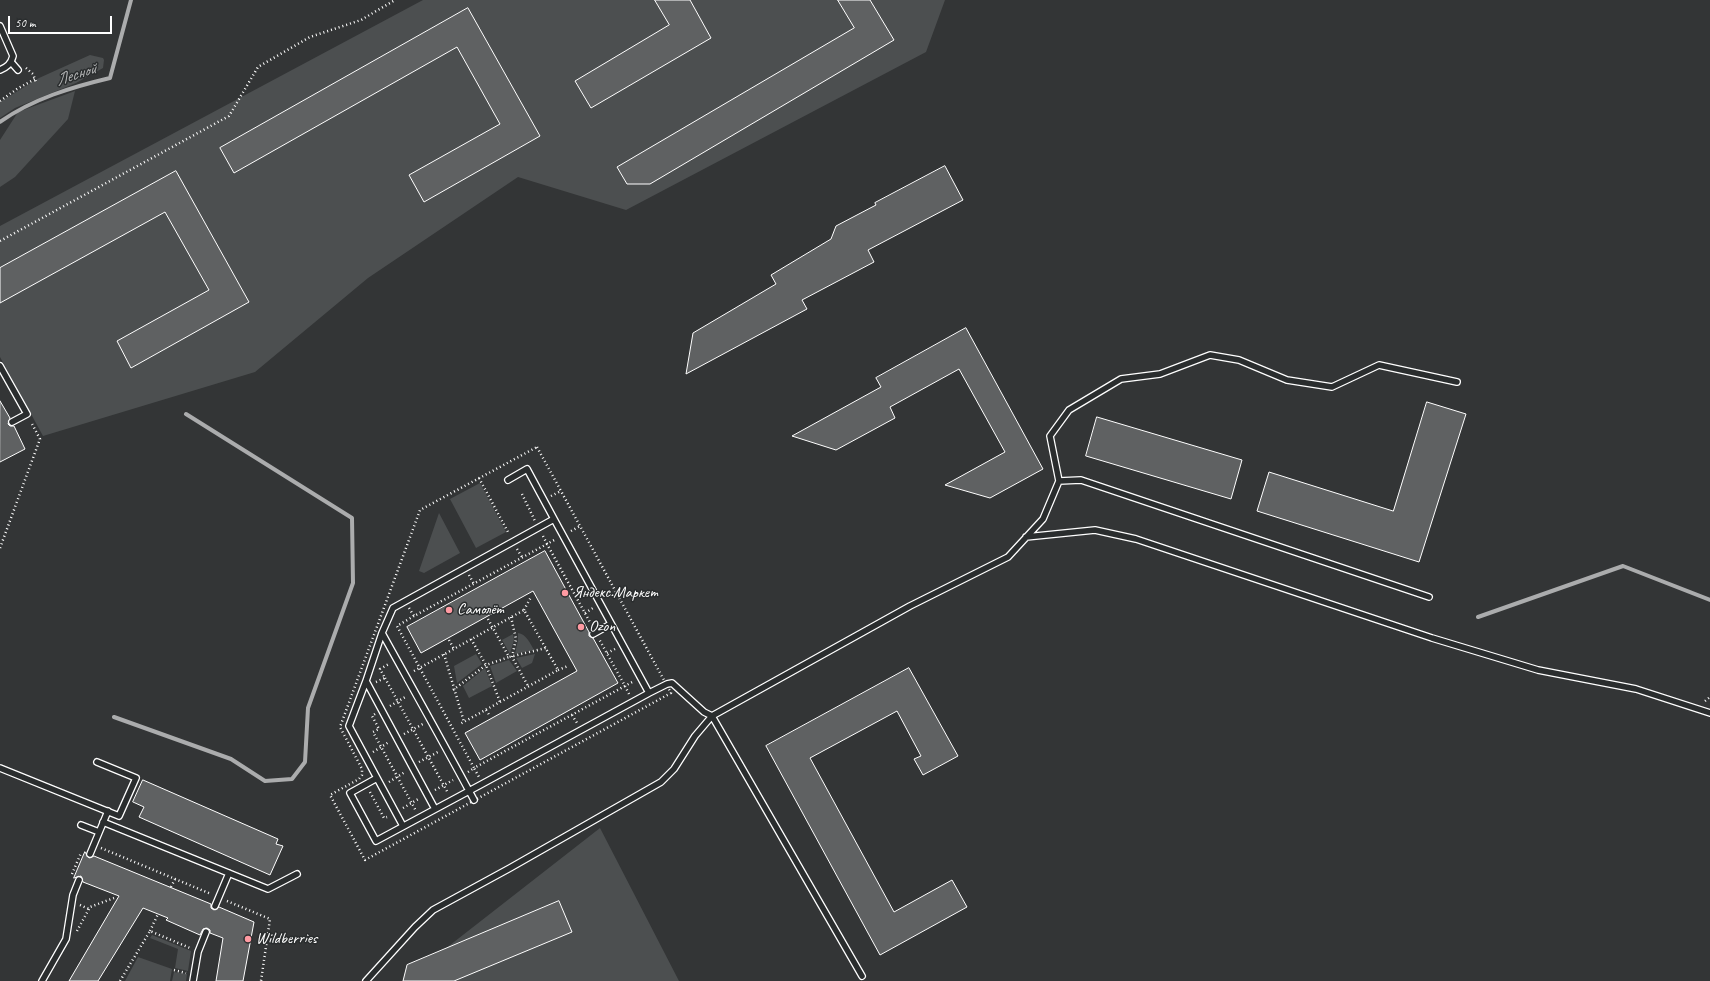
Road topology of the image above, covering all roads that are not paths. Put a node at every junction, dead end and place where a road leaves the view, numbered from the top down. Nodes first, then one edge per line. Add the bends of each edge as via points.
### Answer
1 (0, 26) edge
2 (11, 62) junction
3 (0, 70) edge
4 (18, 70) road end
5 (0, 366) edge
6 (1457, 382) dead end
7 (12, 422) dead end
8 (508, 480) dead end
9 (1059, 481) junction
10 (554, 519) junction
11 (1026, 537) junction
12 (1429, 597) dead end
13 (611, 624) junction
14 (382, 633) junction
15 (594, 633) road end
16 (366, 681) junction
17 (649, 693) junction
18 (1710, 713) edge
19 (712, 716) junction
20 (97, 762) dead end
21 (0, 768) edge
22 (377, 778) junction
23 (469, 791) junction
24 (474, 800) dead end
25 (435, 809) junction
26 (108, 811) junction
27 (103, 822) junction
28 (82, 825) dead end
29 (403, 826) junction
30 (99, 832) junction
31 (90, 854) dead end
32 (230, 873) junction
33 (297, 874) dead end
34 (79, 880) dead end
35 (215, 906) dead end
36 (206, 932) dead end
37 (862, 976) dead end
38 (42, 981) edge
39 (193, 981) edge
40 (366, 981) edge

1 - 2 lane via 13,56
2 - 3 lane
2 - 4 lane
5 - 7 lane via 27,414
6 - 9 lane via 1379,364 1332,387 1287,380 1239,360 1210,355 1160,374 1121,379 1069,410 1050,436
8 - 10 lane via 527,469
9 - 11 lane via 1043,519
9 - 12 lane via 1081,480
10 - 13 lane
10 - 14 lane via 393,608
11 - 18 lane via 1095,530 1136,539 1538,670 1636,689
11 - 19 lane via 1008,557 910,606
13 - 15 lane
13 - 17 lane
14 - 16 lane
14 - 23 lane
16 - 22 lane via 349,726
16 - 25 lane
17 - 19 lane via 672,683 704,712
17 - 23 lane
19 - 37 lane
19 - 40 lane via 695,736 674,769 661,782 433,910
20 - 26 lane via 136,778 119,816
21 - 26 lane
22 - 29 lane
22 - 29 lane via 350,793 376,841
23 - 24 lane
23 - 25 lane
25 - 29 lane
26 - 27 lane
27 - 30 lane
27 - 32 lane
28 - 30 lane
30 - 31 lane
32 - 33 lane via 268,889
32 - 35 lane
34 - 38 lane via 66,939
36 - 39 lane via 198,952

